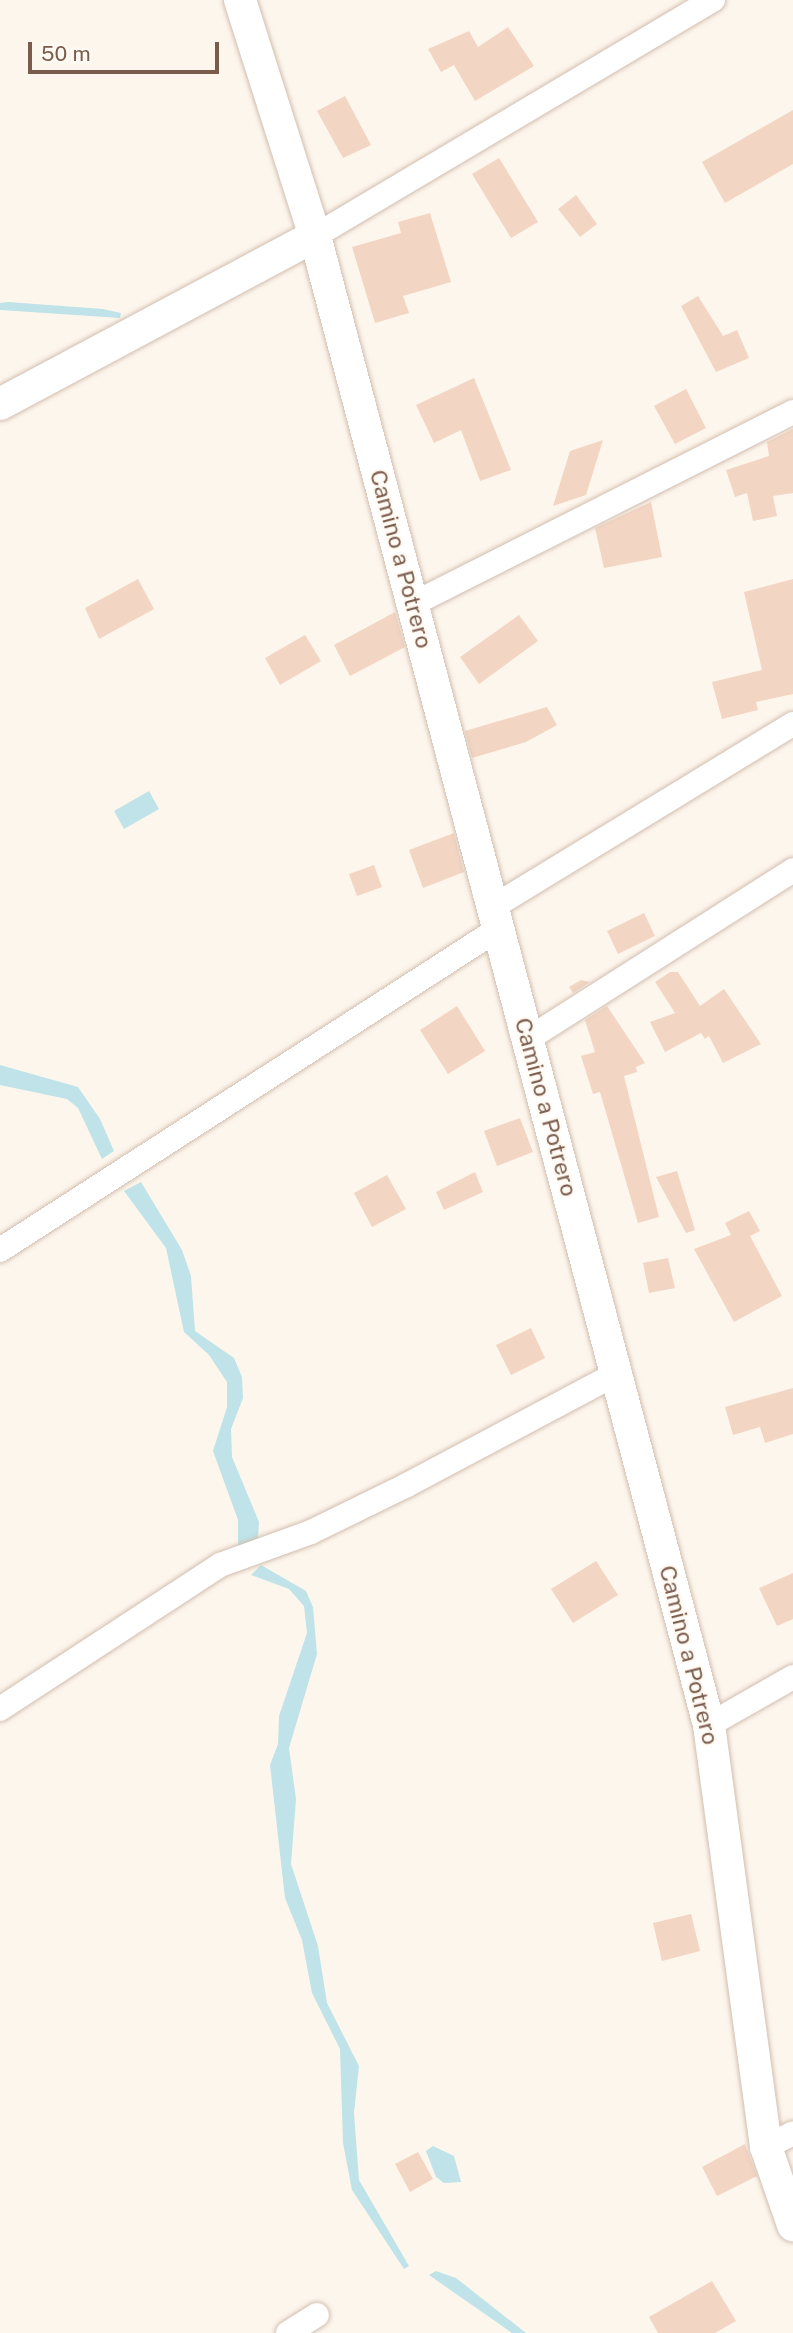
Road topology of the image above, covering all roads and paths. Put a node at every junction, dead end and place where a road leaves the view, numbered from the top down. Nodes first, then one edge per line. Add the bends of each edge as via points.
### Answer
1 (240, 0) edge
2 (713, 0) edge
3 (315, 236) junction
4 (0, 404) edge
5 (793, 411) edge
6 (413, 604) junction
7 (793, 724) edge
8 (793, 870) edge
9 (496, 918) junction
10 (528, 1039) junction
11 (0, 1250) edge
12 (616, 1374) junction
13 (793, 1677) edge
14 (0, 1709) edge
15 (709, 1725) junction
16 (780, 2140) edge
17 (793, 2225) edge
18 (317, 2315) dead end
19 (288, 2333) edge

1 - 3 street, Camino a Potrero
2 - 3 street
3 - 4 street
3 - 6 street, Camino a Potrero
5 - 6 street
6 - 9 street, Camino a Potrero
7 - 9 street
8 - 10 street
9 - 10 street, Camino a Potrero
9 - 11 street
10 - 12 street, Camino a Potrero
12 - 14 street via 311,1532 220,1565
12 - 15 street, Camino a Potrero
13 - 15 street
15 - 16 street, Camino a Potrero
16 - 17 street, Camino a Potrero
18 - 19 street

